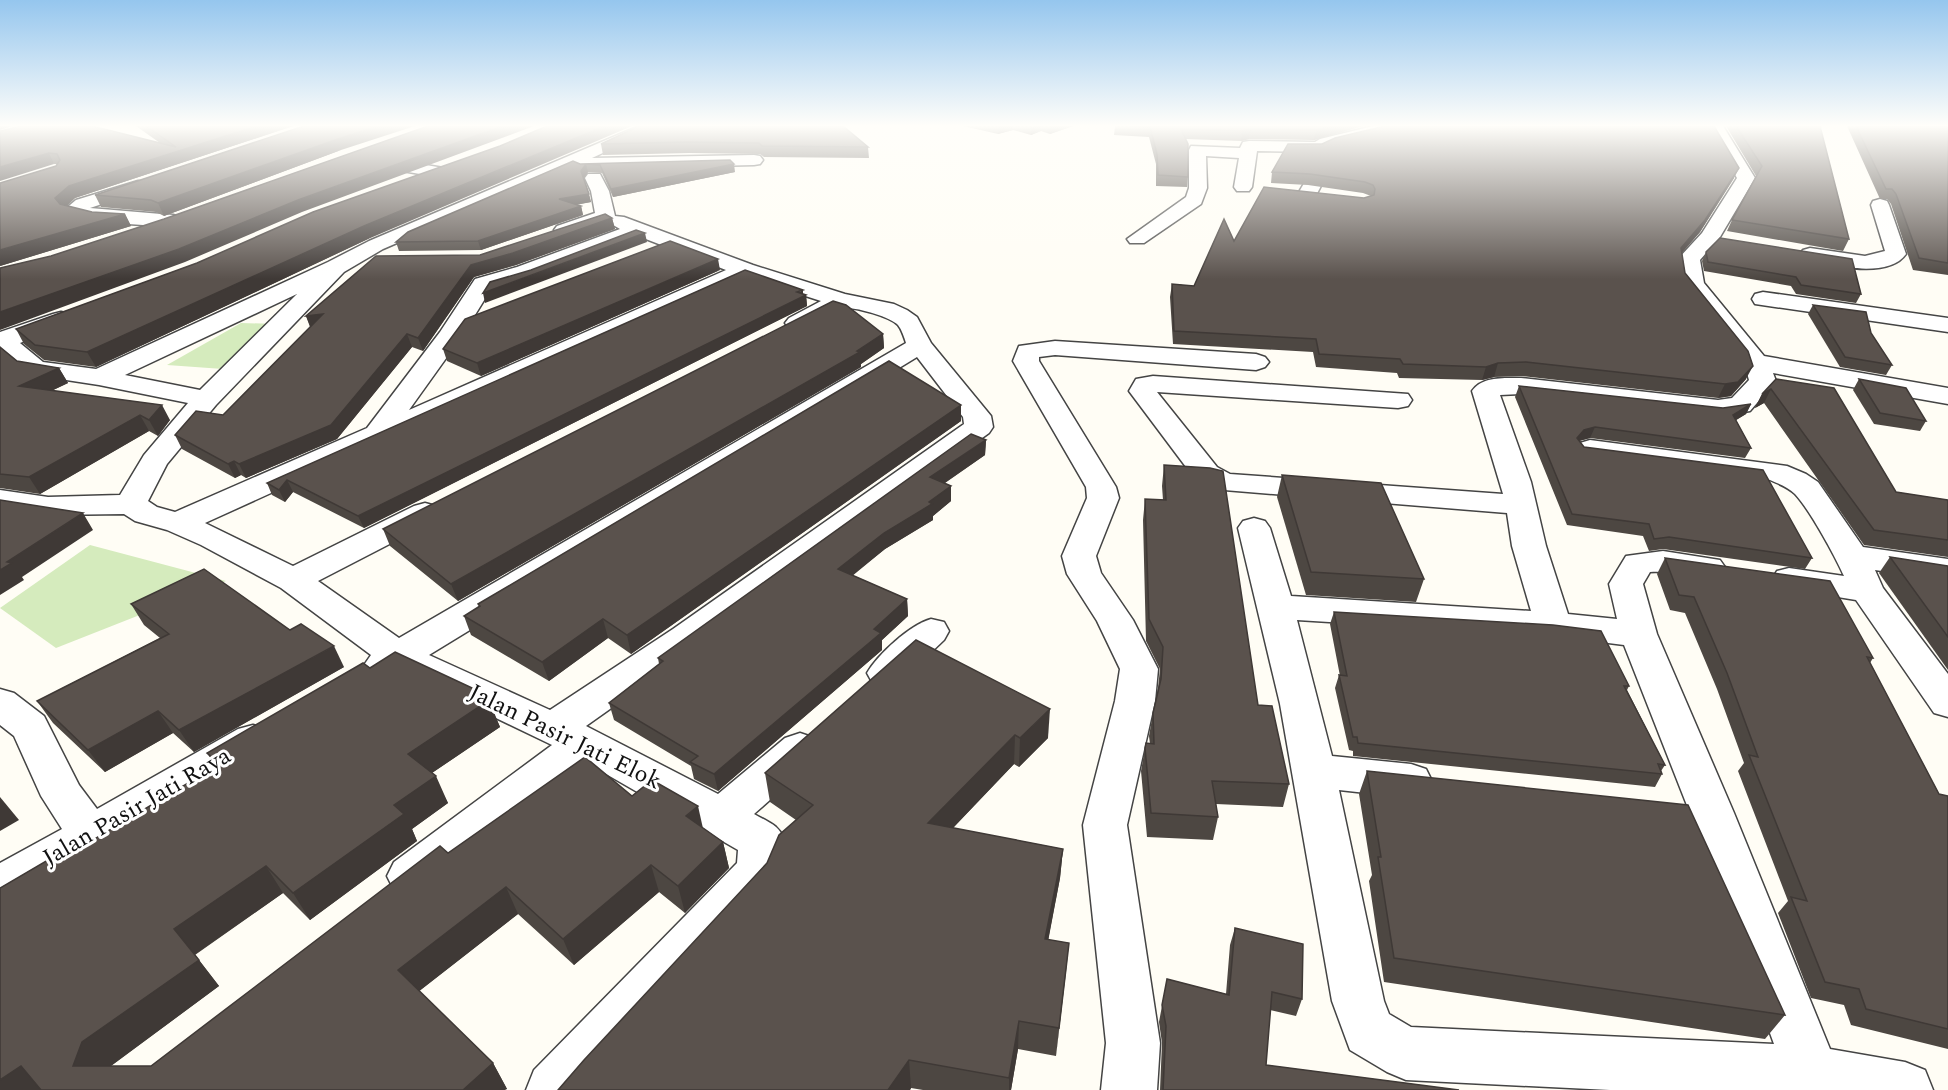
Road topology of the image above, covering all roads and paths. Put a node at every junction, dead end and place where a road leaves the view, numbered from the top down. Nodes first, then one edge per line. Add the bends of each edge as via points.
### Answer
1 (424, 177) edge
2 (465, 177) edge
3 (534, 177) edge
4 (594, 177) edge
5 (1198, 177) edge
6 (1245, 177) edge
7 (1746, 177) edge
8 (151, 182) edge
9 (1244, 182) junction
10 (404, 184) edge
11 (519, 184) junction
12 (1266, 184) dead end
13 (1289, 185) edge
14 (1198, 188) junction
15 (1334, 189) edge
16 (1880, 206) dead end
17 (195, 213) edge
18 (605, 216) junction
19 (173, 221) junction
20 (638, 229) junction
21 (550, 235) edge
22 (131, 236) edge
23 (1137, 239) dead end
24 (672, 242) junction
25 (1792, 251) edge
26 (642, 253) edge
27 (483, 258) edge
28 (396, 260) edge
29 (342, 264) junction
30 (745, 270) junction
31 (483, 284) junction
32 (1763, 298) dead end
33 (842, 300) junction
34 (76, 313) edge
35 (488, 313) edge
36 (457, 324) junction
37 (1948, 325) edge
38 (778, 333) edge
39 (1, 340) edge
40 (920, 345) junction
41 (1256, 362) dead end
42 (1759, 371) junction
43 (99, 377) junction
44 (1948, 396) edge
45 (206, 399) junction
46 (1398, 400) dead end
47 (1948, 416) edge
48 (379, 432) junction
49 (1590, 449) edge
50 (0, 499) edge
51 (450, 500) edge
52 (131, 504) junction
53 (1520, 505) junction
54 (178, 523) junction
55 (1254, 528) dead end
56 (1948, 570) edge
57 (1859, 573) junction
58 (293, 580) junction
59 (1278, 607) junction
60 (1553, 624) junction
61 (931, 631) dead end
62 (1639, 634) junction
63 (398, 656) junction
64 (347, 686) edge
65 (0, 703) edge
66 (1948, 703) edge
67 (285, 721) edge
68 (569, 736) junction
69 (1314, 771) junction
70 (1443, 784) edge
71 (1665, 808) edge
72 (1712, 813) junction
73 (722, 817) junction
74 (90, 834) junction
75 (0, 887) edge
76 (376, 902) edge
77 (1812, 1073) junction
78 (554, 1090) edge
79 (1129, 1090) edge
80 (1905, 1090) edge

1 - 10 street
2 - 11 street
3 - 11 street
4 - 18 street
5 - 14 street
6 - 9 street
7 - 42 street via 1720,239 1689,259 1693,284
8 - 19 street via 74,210 98,216
9 - 12 street
9 - 14 street
11 - 29 street via 376,245
13 - 15 street via 1307,194
14 - 23 street via 1194,200
16 - 25 street via 1896,254 1885,262 1872,264
17 - 19 street
18 - 20 street
18 - 21 street
19 - 22 street
20 - 24 street
20 - 31 street
24 - 26 street
24 - 30 street
27 - 31 street via 487,267
28 - 29 street
29 - 43 street
29 - 45 street
30 - 33 street
30 - 48 street
31 - 36 street
32 - 37 street
33 - 38 street
33 - 40 street via 899,315 909,322
34 - 39 street
35 - 36 street
36 - 48 street
39 - 43 street via 36,369
40 - 63 street
40 - 68 street via 977,416 979,427 686,638
41 - 79 street via 1054,348 1028,351 1026,361 1101,488 1103,498 1078,556 1084,574 1115,620 1139,669 1136,701 1105,825 1133,1043
42 - 44 street
42 - 47 street via 1819,396
42 - 53 street via 1740,405 1718,408 1521,386 1498,386 1485,391
43 - 45 street
45 - 52 street via 154,461
46 - 53 street via 1154,384 1144,386 1142,391 1206,473 1223,483
48 - 54 street
49 - 57 street via 1776,472 1795,480 1807,489
50 - 52 street via 48,506
51 - 58 street
52 - 54 street, Jalan Pasir Jati Elok via 146,514
53 - 60 street
54 - 58 street, Jalan Pasir Jati Elok
55 - 59 street
56 - 57 street
57 - 62 street via 1748,573 1663,561 1638,563 1626,584
57 - 66 street
58 - 63 street, Jalan Pasir Jati Elok
59 - 60 street
59 - 69 street
60 - 62 street
61 - 73 street
62 - 72 street
63 - 64 street
63 - 68 street, Jalan Pasir Jati Elok
65 - 74 street via 30,726 63,796
67 - 74 street, Jalan Pasir Jati Raya
68 - 73 street, Jalan Pasir Jati Elok
68 - 76 street
69 - 70 street
69 - 77 street via 1358,1001 1369,1032 1406,1053
71 - 72 street
72 - 77 street
73 - 78 street, Jalan Pasir Jati Elok via 761,841 761,862 754,877
74 - 75 street, Jalan Pasir Jati Raya
77 - 80 street

